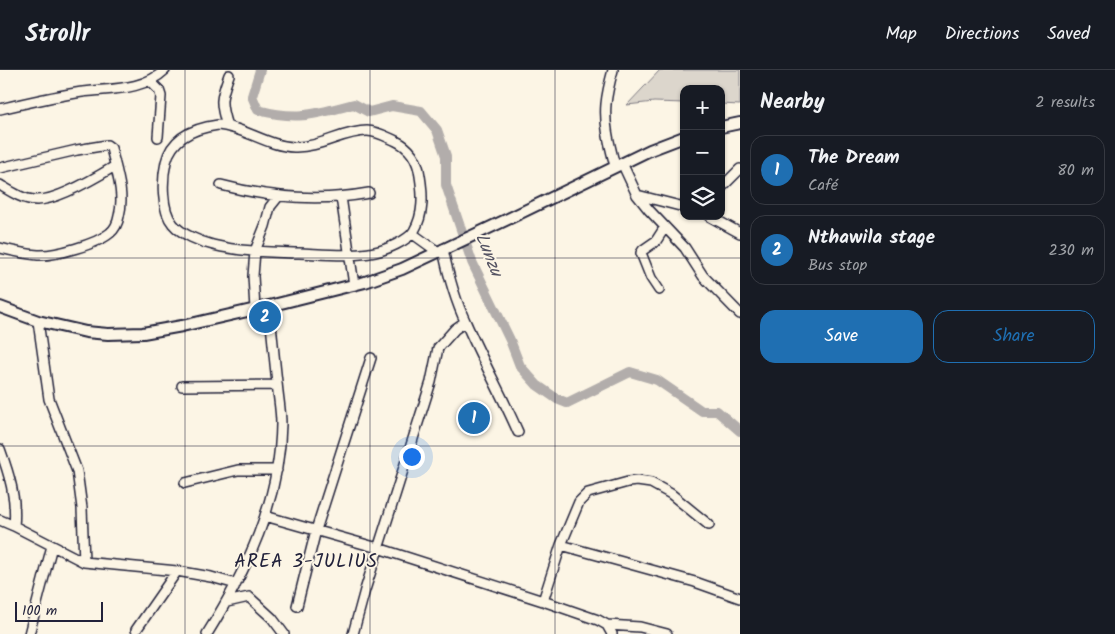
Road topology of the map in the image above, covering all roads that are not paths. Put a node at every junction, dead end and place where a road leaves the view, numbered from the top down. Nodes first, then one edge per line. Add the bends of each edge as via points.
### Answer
1 (165, 70) edge
2 (613, 70) edge
3 (229, 74) dead end
4 (150, 81) junction
5 (0, 109) edge
6 (740, 123) edge
7 (227, 126) junction
8 (725, 126) edge
9 (158, 138) dead end
10 (680, 138) edge
11 (618, 165) junction
12 (115, 166) junction
13 (0, 168) edge
14 (740, 169) edge
15 (725, 184) edge
16 (0, 185) edge
17 (221, 185) dead end
18 (369, 193) dead end
19 (637, 195) junction
20 (278, 197) junction
21 (341, 197) junction
22 (680, 206) edge
23 (716, 220) edge
24 (665, 227) junction
25 (740, 233) edge
26 (413, 234) junction
27 (0, 248) edge
28 (440, 250) junction
29 (255, 251) junction
30 (350, 254) junction
31 (354, 285) junction
32 (659, 290) dead end
33 (0, 306) edge
34 (269, 306) junction
35 (255, 309) junction
36 (740, 314) edge
37 (38, 321) junction
38 (465, 322) junction
39 (371, 358) dead end
40 (277, 385) junction
41 (182, 386) dead end
42 (518, 432) dead end
43 (0, 448) edge
44 (277, 470) junction
45 (185, 483) dead end
46 (265, 516) junction
47 (1, 524) edge
48 (710, 525) dead end
49 (14, 526) junction
50 (316, 530) junction
51 (561, 545) junction
52 (52, 546) junction
53 (378, 548) junction
54 (84, 562) junction
55 (177, 571) junction
56 (236, 584) junction
57 (740, 598) edge
58 (543, 601) junction
59 (227, 602) junction
60 (297, 606) dead end
61 (607, 626) junction
62 (136, 630) dead end
63 (29, 634) edge
64 (207, 634) edge
65 (284, 634) edge
66 (353, 634) edge
67 (612, 634) edge
68 (667, 634) edge

1 - 4 street
2 - 11 street via 606,115 609,143
3 - 7 street via 221,96
4 - 5 street via 131,87 77,92
4 - 9 street via 161,96
6 - 8 main road
7 - 26 street via 293,147 368,131 404,145 419,167 422,196 422,210
7 - 29 street via 195,130 170,151 164,182 166,208 174,225 188,235 210,245
10 - 11 main road
11 - 19 street
11 - 28 main road
12 - 13 street via 111,148 107,145
12 - 16 street via 62,193 37,201
12 - 27 street via 121,204 117,223 110,233 85,246 52,254
14 - 15 street
17 - 20 street
18 - 21 street
19 - 22 street
19 - 24 street
20 - 21 street
20 - 29 street via 270,207
21 - 30 street
23 - 25 street
24 - 32 street via 656,241 641,253
24 - 36 street via 685,248 703,276
26 - 28 street
26 - 30 street via 387,248
28 - 31 main road
28 - 38 street
29 - 30 street
29 - 35 street
30 - 31 street
31 - 34 main road
33 - 37 main road
34 - 35 main road
34 - 40 street
35 - 37 main road via 143,333 86,332
37 - 54 street via 49,399 77,471
38 - 42 street
38 - 53 street via 438,348
39 - 50 street
40 - 41 street
40 - 44 street via 281,414
43 - 49 street via 14,496
44 - 45 street via 238,470
44 - 46 street
46 - 50 street
46 - 56 street
47 - 49 street
48 - 51 street via 661,487 645,482 628,482 594,490 584,496
49 - 52 street
50 - 53 street
50 - 60 street
51 - 57 street
51 - 58 street
52 - 54 street
52 - 63 street
53 - 58 street
53 - 66 street
54 - 55 street
55 - 56 street
55 - 62 street
56 - 59 street
58 - 61 street
59 - 64 street
59 - 65 street via 249,597
61 - 67 street
61 - 68 street via 640,627

